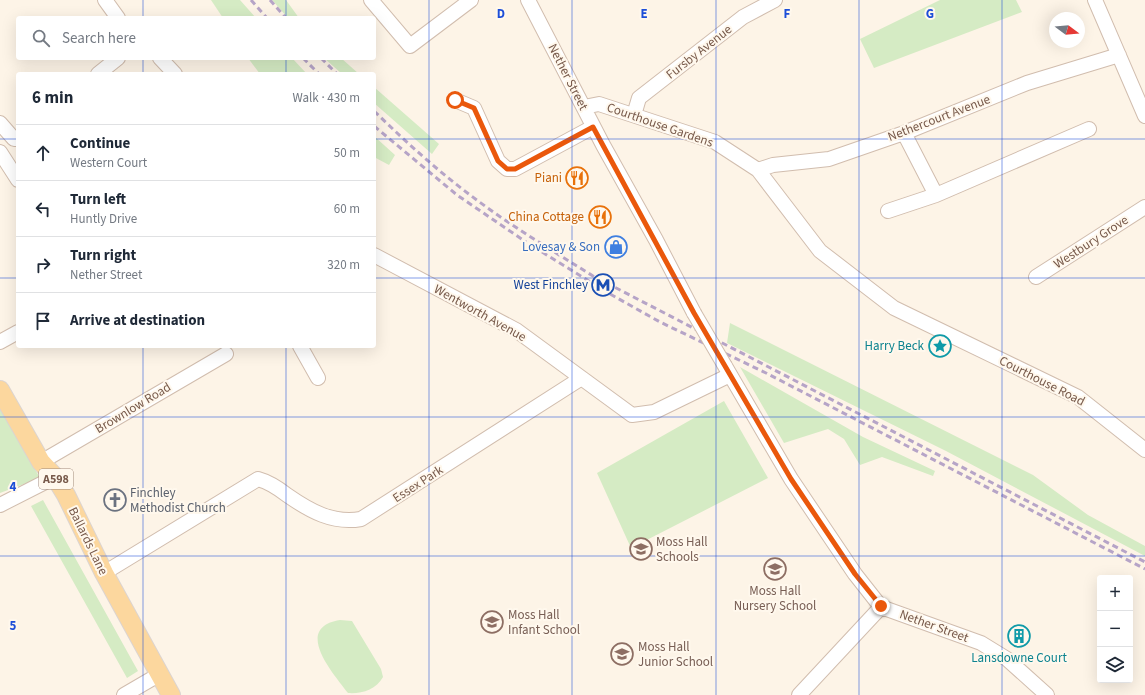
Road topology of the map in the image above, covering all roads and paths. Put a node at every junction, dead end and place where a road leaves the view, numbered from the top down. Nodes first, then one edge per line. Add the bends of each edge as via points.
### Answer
1 (104, 0) edge
2 (371, 0) edge
3 (472, 0) edge
4 (528, 0) edge
5 (775, 0) edge
6 (1095, 0) edge
7 (116, 16) edge
8 (1119, 55) junction
9 (116, 60) edge
10 (162, 60) edge
11 (100, 72) edge
12 (173, 72) edge
13 (455, 100) dead end
14 (584, 107) junction
15 (634, 115) junction
16 (1145, 116) edge
17 (0, 123) edge
18 (593, 127) junction
19 (1089, 129) dead end
20 (904, 133) junction
21 (16, 139) edge
22 (0, 152) edge
23 (758, 170) junction
24 (16, 177) edge
25 (936, 195) junction
26 (1145, 207) edge
27 (888, 211) dead end
28 (376, 256) edge
29 (1036, 277) dead end
30 (930, 326) joint
31 (16, 333) edge
32 (0, 342) edge
33 (301, 348) edge
34 (226, 354) dead end
35 (727, 370) junction
36 (318, 378) dead end
37 (580, 379) junction
38 (0, 390) edge
39 (1145, 450) edge
40 (41, 462) junction
41 (55, 477) junction
42 (0, 505) edge
43 (104, 573) junction
44 (881, 606) junction
45 (160, 674) junction
46 (124, 695) edge
47 (172, 695) edge
48 (799, 695) edge
49 (1047, 695) edge

1 - 7 street
2 - 3 street via 410,46
4 - 14 street, Nether Street
5 - 15 street, Fursby Avenue via 743,17 640,98
6 - 8 street
8 - 16 street
8 - 20 street, Nethercourt Avenue via 1027,83
9 - 11 street
10 - 12 street
13 - 18 street via 474,108 498,161 507,169 515,169
14 - 15 street, Courthouse Gardens via 599,104
14 - 18 street, Nether Street
15 - 23 street, Courthouse Gardens via 715,142
17 - 21 street
18 - 35 street, Nether Street, bridge
19 - 25 street
20 - 23 street, Nethercourt Avenue via 830,159 773,165
20 - 25 street
22 - 24 street
23 - 30 street, Courthouse Gardens via 820,251 894,308
25 - 27 street
26 - 29 street, Westbury Grove
28 - 37 street, Wentworth Avenue via 516,330
30 - 39 street, Courthouse Road via 1078,397
31 - 32 street
33 - 36 street
34 - 40 street, Brownlow Road
35 - 37 street via 654,412 632,415
35 - 44 street, Nether Street via 791,479 855,574
37 - 43 street, Essex Park via 361,519 348,522 328,518 267,481 258,479
38 - 40 main road, Ballards Lane / A598
40 - 41 main road, Ballards Lane / A598
41 - 42 street
41 - 43 main road, Ballards Lane / A598
43 - 45 main road, Ballards Lane / A598
44 - 48 street
44 - 49 street, Nether Street via 981,643 1007,659
45 - 46 street
45 - 47 main road, Ballards Lane / A598

